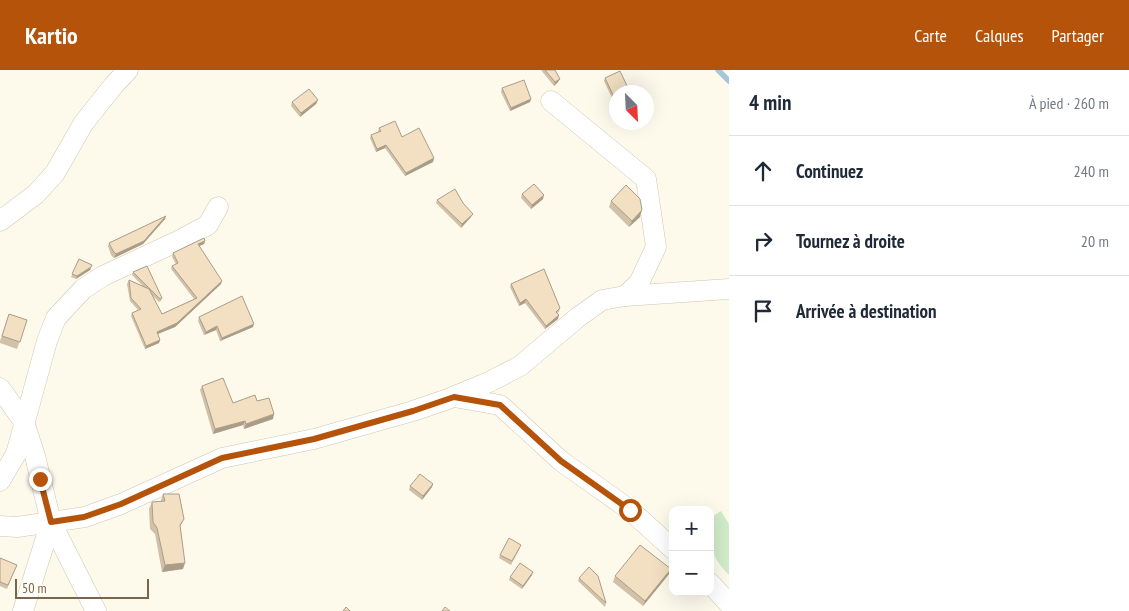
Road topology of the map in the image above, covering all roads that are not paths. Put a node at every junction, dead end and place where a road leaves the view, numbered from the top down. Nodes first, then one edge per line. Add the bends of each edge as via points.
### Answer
1 (128, 70) edge
2 (551, 101) dead end
3 (218, 207) dead end
4 (0, 221) edge
5 (729, 289) edge
6 (625, 296) junction
7 (0, 388) edge
8 (454, 397) junction
9 (24, 422) junction
10 (0, 481) edge
11 (51, 522) junction
12 (0, 526) edge
13 (669, 545) edge
14 (714, 587) edge
15 (729, 604) edge
16 (24, 611) edge
17 (96, 611) edge

1 - 4 street via 83,124 55,173 36,194
2 - 6 street via 646,180 656,247 639,284
3 - 9 street via 208,224 103,276 68,304 56,318
5 - 6 street
6 - 8 street via 602,300 520,366
7 - 9 street
8 - 11 street via 314,439 222,458 121,504 84,517
8 - 13 street via 500,405 561,461 630,510
9 - 10 street via 16,454
9 - 11 street
11 - 12 street
11 - 16 street
11 - 17 street
14 - 15 street

